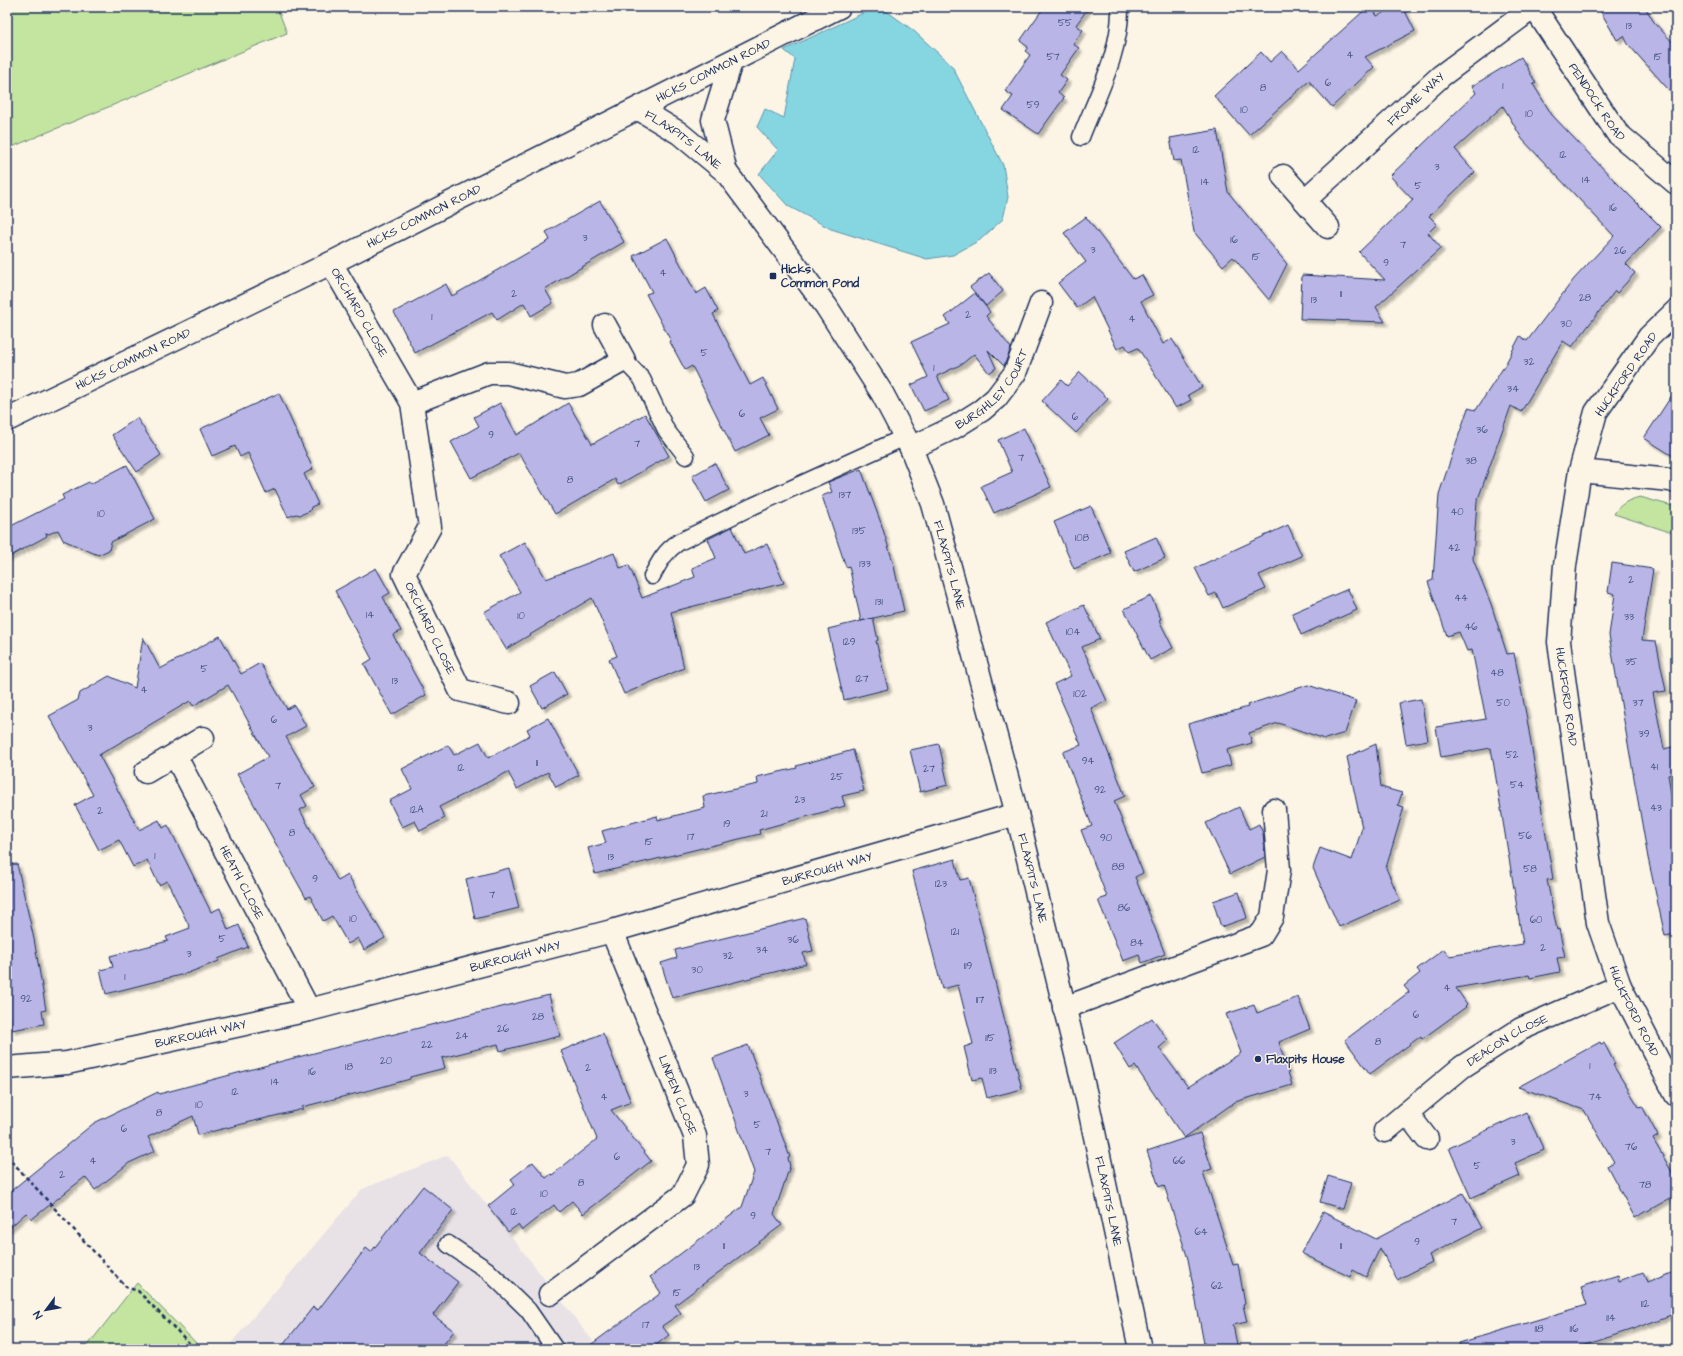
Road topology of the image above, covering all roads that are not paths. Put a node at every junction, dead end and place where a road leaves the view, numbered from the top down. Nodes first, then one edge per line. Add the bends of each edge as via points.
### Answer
1 (839, 7) edge
2 (1120, 7) edge
3 (1534, 7) edge
4 (731, 62) junction
5 (639, 109) junction
6 (1080, 136) dead end
7 (726, 172) junction
8 (1283, 176) dead end
9 (1676, 183) edge
10 (1305, 200) junction
11 (1328, 227) dead end
12 (331, 264) junction
13 (1041, 303) dead end
14 (1676, 311) edge
15 (605, 325) dead end
16 (624, 360) junction
17 (412, 403) junction
18 (7, 420) edge
19 (908, 442) junction
20 (686, 456) dead end
21 (1580, 471) junction
22 (1676, 482) edge
23 (652, 576) dead end
24 (509, 703) dead end
25 (203, 738) dead end
26 (175, 755) junction
27 (146, 772) dead end
28 (1274, 810) dead end
29 (1017, 814) junction
30 (612, 931) junction
31 (1620, 986) junction
32 (1064, 1008) junction
33 (309, 1010) junction
34 (7, 1068) edge
35 (1676, 1095) edge
36 (1407, 1113) junction
37 (1385, 1131) dead end
38 (1427, 1139) dead end
39 (448, 1244) dead end
40 (550, 1294) joint
41 (528, 1310) junction
42 (555, 1349) edge
43 (1140, 1349) edge

1 - 4 street, HICKS COMMON ROAD
2 - 6 lane via 1121,21 1115,49
3 - 9 street, PENDOCK ROAD via 1617,133
3 - 10 street, FROME WAY via 1441,76
4 - 5 street, HICKS COMMON ROAD
4 - 7 street, FLAXPITS LANE via 713,120
5 - 7 street, FLAXPITS LANE via 679,133
5 - 12 street, HICKS COMMON ROAD
7 - 19 street, FLAXPITS LANE via 826,306 882,393
8 - 10 street
10 - 11 street
12 - 17 street, ORCHARD CLOSE
12 - 18 street, HICKS COMMON ROAD
13 - 19 street, BURGHLEY COURT via 1015,373 996,398 955,427
14 - 21 street, HUCKFORD ROAD via 1649,337 1596,412
15 - 16 street
16 - 17 street via 579,385 565,387 508,373 488,373
16 - 20 lane via 642,379 666,430
17 - 24 street, ORCHARD CLOSE via 430,527 404,574 460,690
19 - 23 lane via 753,506 679,542 662,557
19 - 29 street, FLAXPITS LANE via 933,504
21 - 22 street
21 - 31 street, HUCKFORD ROAD via 1565,565 1559,642 1598,923
25 - 26 street
26 - 27 street
26 - 33 street, HEATH CLOSE
28 - 32 street via 1279,870 1272,917 1261,935
29 - 30 street, BURROUGH WAY
29 - 32 street, FLAXPITS LANE
30 - 33 street, BURROUGH WAY
30 - 40 street, LINDEN CLOSE via 695,1136 698,1165 683,1195
31 - 35 street, HUCKFORD ROAD
31 - 36 street, DEACON CLOSE via 1521,1029 1462,1067
32 - 43 street, FLAXPITS LANE via 1087,1099
33 - 34 street, BURROUGH WAY via 67,1063
36 - 37 street, DEACON CLOSE
36 - 38 street
39 - 41 lane via 487,1270
40 - 41 lane
41 - 42 lane

